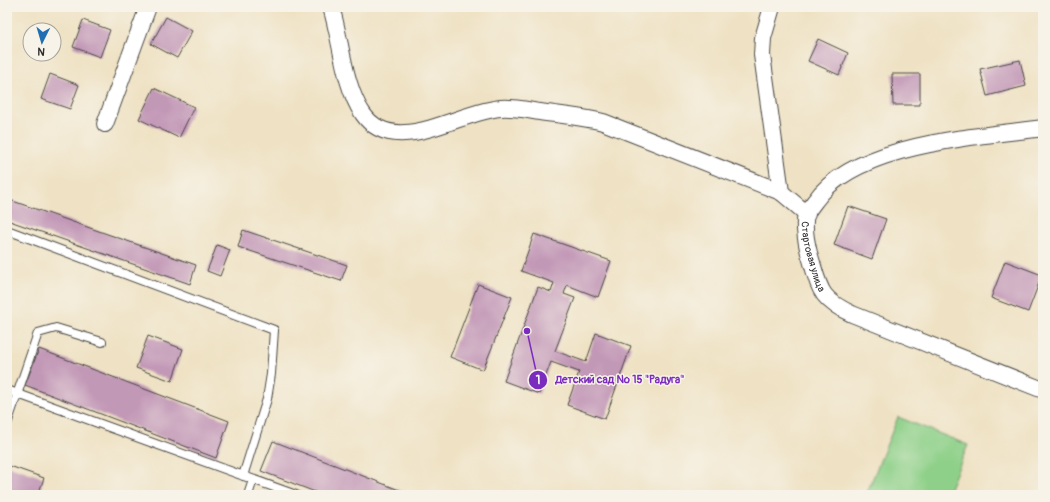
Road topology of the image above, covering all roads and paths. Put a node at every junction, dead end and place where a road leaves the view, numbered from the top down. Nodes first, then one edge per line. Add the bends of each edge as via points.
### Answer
1 (148, 7) edge
2 (331, 7) edge
3 (772, 7) edge
4 (105, 124) dead end
5 (1043, 128) edge
6 (781, 192) junction
7 (806, 214) junction
8 (7, 230) edge
9 (102, 342) dead end
10 (7, 390) edge
11 (1043, 390) edge
12 (18, 395) junction
13 (7, 424) edge
14 (243, 476) junction
15 (254, 480) junction
16 (248, 495) edge
17 (296, 495) edge

1 - 4 street
2 - 6 street via 354,98 363,114 375,127 392,134 410,133 484,110 503,108 588,118
3 - 6 street via 763,38 762,55
5 - 7 street, Стартовая улица via 934,143 888,155 845,173 822,190
6 - 7 street
7 - 11 street, Стартовая улица via 807,244 820,290 827,300 852,314
8 - 14 lane via 274,330 267,399
9 - 12 lane via 56,328 38,333
10 - 12 lane
12 - 13 lane
12 - 14 lane
14 - 15 lane
15 - 16 lane
15 - 17 lane

